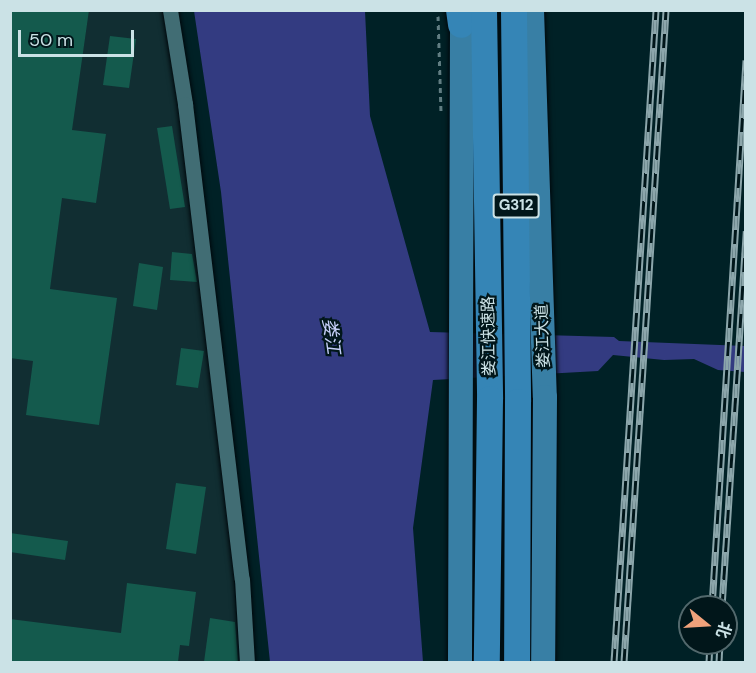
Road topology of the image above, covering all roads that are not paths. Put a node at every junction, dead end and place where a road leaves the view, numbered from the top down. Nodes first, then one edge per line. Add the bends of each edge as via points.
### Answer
1 (170, 10) edge
2 (484, 10) edge
3 (514, 10) edge
4 (532, 10) edge
5 (460, 16) edge
6 (247, 663) edge
7 (460, 663) edge
8 (487, 663) edge
9 (517, 663) edge
10 (543, 663) edge

1 - 6 street via 185,104 242,579
2 - 8 highway, 娄江快速路 / G312 via 490,399
3 - 9 highway, 娄江快速路 / G312
4 - 10 main road, 娄江大道 / G312 via 545,384
5 - 7 main road

